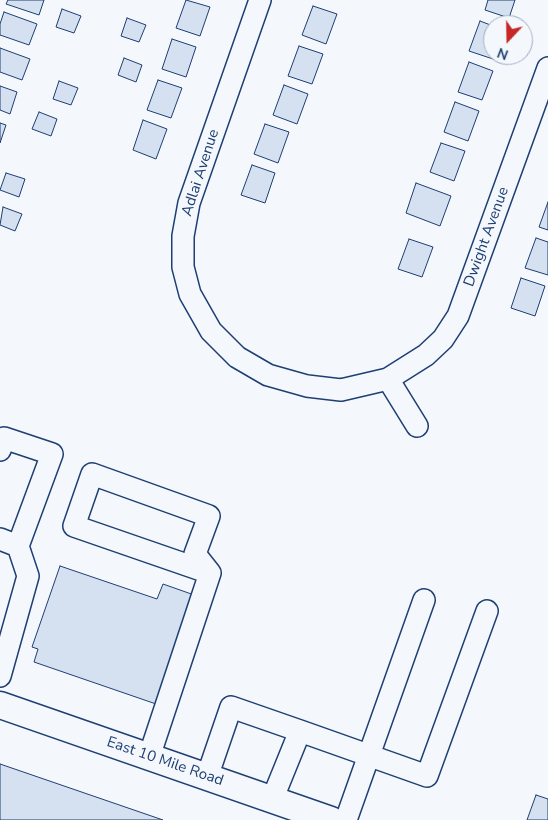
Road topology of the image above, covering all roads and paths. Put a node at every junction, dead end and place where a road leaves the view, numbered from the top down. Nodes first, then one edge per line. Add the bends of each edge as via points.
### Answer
1 (260, 0) edge
2 (548, 68) edge
3 (388, 379) junction
4 (417, 426) dead end
5 (0, 450) edge
6 (9, 542) edge
7 (210, 573) junction
8 (424, 600) dead end
9 (488, 611) dead end
10 (0, 676) edge
11 (0, 705) edge
12 (300, 731) junction
13 (370, 756) junction
14 (149, 757) junction
15 (207, 777) junction
16 (272, 800) junction
17 (331, 820) edge
18 (346, 820) edge

1 - 3 street, Adlai Avenue via 189,203 182,249 186,284 211,331 237,357 268,375 306,386 341,390
2 - 3 street, Dwight Avenue via 458,316 443,339 426,355
3 - 4 street
5 - 6 street via 4,438 52,454
6 - 10 street via 28,576
7 - 7 street via 195,554 209,516 92,474 74,526
7 - 14 street
8 - 13 street
9 - 13 street via 427,776
11 - 14 main road, East 10 Mile Road
12 - 13 street
12 - 15 street via 231,707
12 - 16 street
13 - 18 street
14 - 15 main road, East 10 Mile Road
15 - 16 main road, East 10 Mile Road
16 - 17 main road, East 10 Mile Road

